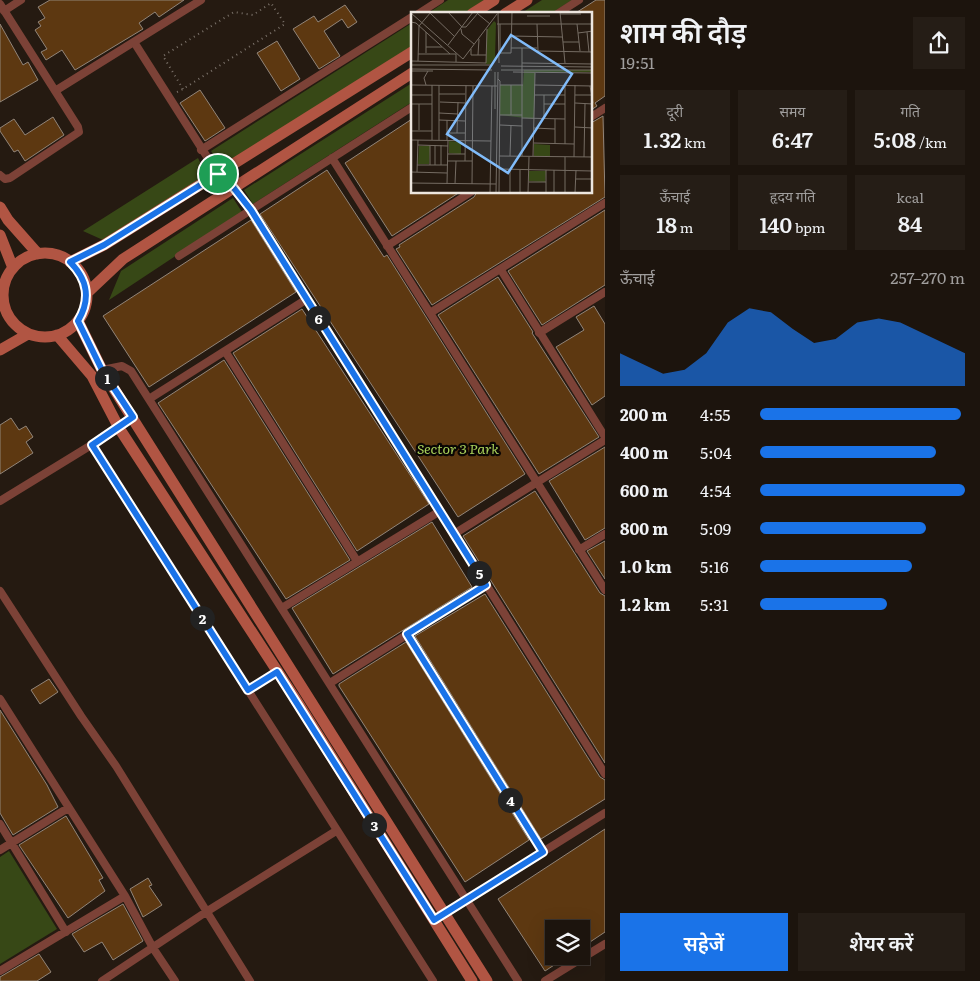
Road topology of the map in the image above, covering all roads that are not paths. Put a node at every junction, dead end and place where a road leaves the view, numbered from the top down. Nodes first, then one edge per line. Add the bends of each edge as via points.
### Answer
1 (21, 0) edge
2 (201, 0) edge
3 (440, 0) edge
4 (494, 0) edge
5 (527, 0) edge
6 (579, 0) edge
7 (2, 7) edge
8 (421, 12) edge
9 (475, 12) edge
10 (508, 12) edge
11 (560, 12) edge
12 (411, 18) edge
13 (134, 42) junction
14 (411, 53) edge
15 (411, 74) edge
16 (55, 91) junction
17 (411, 107) edge
18 (605, 108) edge
19 (592, 116) edge
20 (201, 150) junction
21 (332, 158) junction
22 (218, 174) junction
23 (0, 175) edge
24 (233, 187) junction
25 (469, 194) edge
26 (605, 203) edge
27 (0, 207) edge
28 (251, 210) junction
29 (0, 235) edge
30 (388, 246) junction
31 (38, 254) junction
32 (179, 256) dead end
33 (70, 262) junction
34 (13, 268) junction
35 (501, 270) junction
36 (87, 292) junction
37 (604, 295) edge
38 (2, 299) edge
39 (307, 299) junction
40 (430, 313) junction
41 (78, 321) junction
42 (539, 333) junction
43 (28, 334) junction
44 (57, 335) junction
45 (0, 350) edge
46 (224, 351) junction
47 (102, 370) junction
48 (149, 399) junction
49 (133, 417) junction
50 (119, 428) junction
51 (605, 438) edge
52 (92, 445) junction
53 (537, 482) junction
54 (0, 501) edge
55 (440, 511) junction
56 (454, 534) junction
57 (605, 534) edge
58 (579, 550) junction
59 (357, 561) junction
60 (486, 585) junction
61 (605, 590) edge
62 (0, 591) edge
63 (282, 608) junction
64 (407, 634) junction
65 (277, 672) junction
66 (330, 683) junction
67 (248, 690) junction
68 (0, 698) edge
69 (605, 774) edge
70 (68, 808) junction
71 (605, 813) edge
72 (0, 824) edge
73 (336, 831) junction
74 (12, 843) junction
75 (0, 850) edge
76 (543, 852) junction
77 (125, 896) junction
78 (466, 900) junction
79 (206, 912) junction
80 (445, 914) junction
81 (434, 920) junction
82 (66, 932) junction
83 (604, 947) edge
84 (153, 948) junction
85 (0, 971) edge
86 (102, 981) edge
87 (175, 981) edge
88 (250, 981) edge
89 (433, 981) edge
90 (472, 981) edge
91 (487, 981) edge
92 (518, 981) edge
93 (545, 981) edge

1 - 7 street
2 - 13 street
3 - 8 street
4 - 9 street
5 - 10 street
6 - 11 street
7 - 16 street
12 - 20 street
13 - 16 street
13 - 20 street
14 - 22 street
15 - 24 street
16 - 23 street via 78,132 10,178
17 - 21 street
18 - 19 street
20 - 22 street
21 - 28 street
21 - 30 street
22 - 24 street
22 - 33 street via 104,245
24 - 28 street
24 - 36 street via 123,259
25 - 30 street
26 - 35 street
27 - 31 street
28 - 32 street
28 - 39 street
29 - 34 street
30 - 40 street
31 - 33 street via 49,254
31 - 34 street
33 - 36 street via 82,276
34 - 38 street via 7,277
35 - 40 street
35 - 42 street
36 - 41 street via 85,307
37 - 42 street
38 - 43 street via 10,319
39 - 46 street
39 - 55 street
40 - 53 street
41 - 44 street
41 - 47 street
42 - 51 street
43 - 44 street
43 - 45 street
44 - 50 street via 92,376
46 - 48 street
46 - 59 street
47 - 48 street via 127,367
47 - 49 street
48 - 63 street
49 - 50 street
49 - 80 street
50 - 52 street
50 - 65 street
51 - 53 street
52 - 54 street
52 - 67 street
53 - 56 street
53 - 58 street
55 - 56 street
55 - 59 street
56 - 60 street
57 - 58 street
58 - 61 street
59 - 63 street
60 - 64 street
60 - 69 street
62 - 79 street via 116,766
63 - 66 street
64 - 66 street
64 - 76 street
65 - 67 street
65 - 81 street
66 - 78 street
67 - 73 street
68 - 70 street
70 - 74 street
70 - 77 street
71 - 76 street
72 - 74 street
73 - 79 street
73 - 89 street
74 - 75 street
74 - 82 street
76 - 78 street
77 - 82 street
77 - 84 street
78 - 80 street
78 - 92 street
79 - 84 street
79 - 88 street
80 - 81 street
80 - 91 street
81 - 90 street
82 - 85 street
83 - 93 street
84 - 86 street
84 - 87 street

